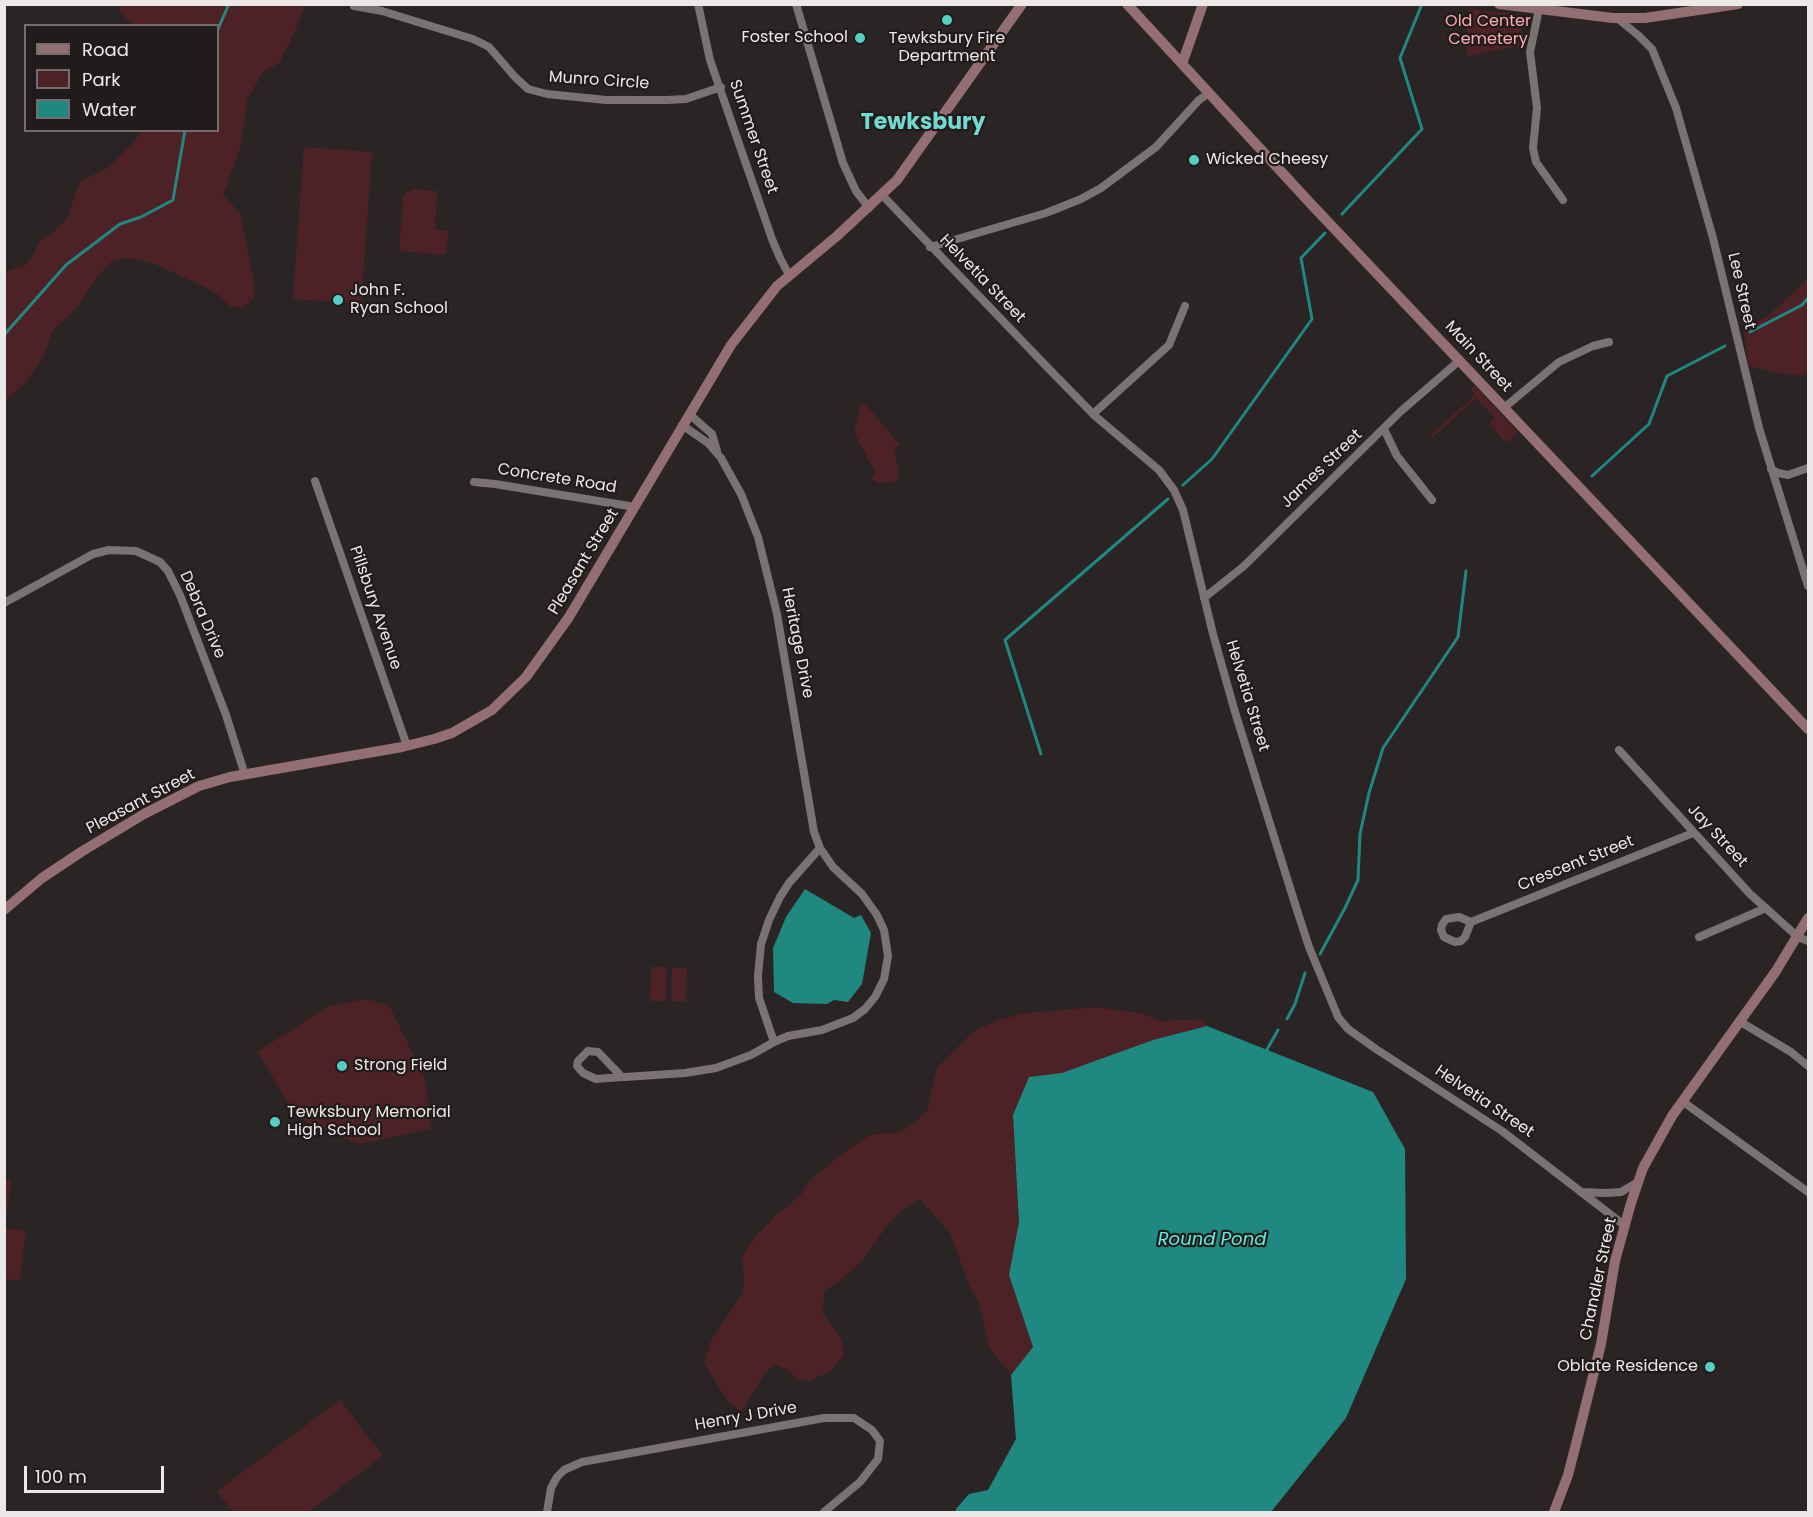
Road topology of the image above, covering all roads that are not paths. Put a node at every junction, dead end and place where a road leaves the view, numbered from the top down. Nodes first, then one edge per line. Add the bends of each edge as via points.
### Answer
1 (698, 4) edge
2 (796, 4) edge
3 (1022, 4) edge
4 (1127, 4) edge
5 (1203, 4) edge
6 (1499, 4) edge
7 (1738, 4) edge
8 (354, 6) dead end
9 (1539, 9) junction
10 (1617, 18) junction
11 (1182, 64) junction
12 (721, 87) junction
13 (1209, 93) junction
14 (882, 195) junction
15 (1563, 200) dead end
16 (869, 208) junction
17 (930, 247) junction
18 (789, 275) junction
19 (1185, 306) dead end
20 (1609, 342) dead end
21 (1460, 360) junction
22 (1505, 407) junction
23 (689, 414) junction
24 (1094, 414) junction
25 (682, 425) junction
26 (1384, 429) junction
27 (717, 451) junction
28 (1809, 468) edge
29 (1772, 469) junction
30 (315, 481) dead end
31 (474, 482) dead end
32 (1432, 500) dead end
33 (635, 507) junction
34 (1809, 586) edge
35 (1204, 598) junction
36 (4, 603) edge
37 (1808, 728) edge
38 (408, 746) junction
39 (1619, 750) dead end
40 (244, 775) junction
41 (1693, 833) junction
42 (820, 848) junction
43 (1766, 909) junction
44 (4, 910) edge
45 (1809, 918) edge
46 (1471, 922) dead end
47 (1699, 937) dead end
48 (1803, 939) edge
49 (1739, 1021) junction
50 (774, 1042) junction
51 (577, 1066) joint
52 (1809, 1066) edge
53 (625, 1077) dead end
54 (1682, 1101) junction
55 (1638, 1182) junction
56 (1581, 1192) junction
57 (1809, 1192) edge
58 (1624, 1226) junction
59 (547, 1512) edge
60 (824, 1512) edge
61 (1554, 1512) edge

1 - 12 street, Summer Street via 710,60
2 - 16 street via 843,163
3 - 14 main road, Pleasant Street via 905,170
4 - 11 main road, Main Street
5 - 11 main road
6 - 9 main road
7 - 10 main road via 1660,18
8 - 12 street, Munro Circle via 473,39 489,47 528,89 547,94 606,100 667,100 686,99
9 - 10 main road
9 - 15 street via 1530,52 1537,108 1533,148 1536,162
10 - 29 street, Lee Street via 1652,49 1676,108
11 - 13 main road, Main Street
12 - 18 street, Summer Street via 772,239
13 - 17 street via 1156,147 1081,199
13 - 21 main road, Main Street
14 - 16 main road, Pleasant Street
14 - 17 street, Helvetia Street
16 - 18 main road, Pleasant Street
17 - 24 street, Helvetia Street
18 - 23 main road, Pleasant Street via 731,345
19 - 24 street via 1169,345
20 - 22 street via 1559,362
21 - 22 main road, Main Street
21 - 26 street, James Street
22 - 37 main road, Main Street
23 - 25 main road, Pleasant Street
23 - 27 street, Heritage Drive via 712,434
24 - 35 street, Helvetia Street via 1160,470 1173,489 1183,510
25 - 27 street, Heritage Drive
25 - 33 main road, Pleasant Street
26 - 32 street via 1398,456
26 - 35 street, James Street via 1244,566
27 - 42 street, Heritage Drive via 749,512 766,568
28 - 29 street via 1788,475
29 - 34 street, Lee Street
30 - 38 street, Pillsbury Avenue
31 - 33 street, Concrete Road
33 - 38 main road, Pleasant Street via 564,625 513,690 492,710 452,734
35 - 56 street, Helvetia Street via 1302,927 1338,1017 1376,1050 1477,1113
36 - 40 street, Debra Drive via 93,554 136,551 160,562 180,595 226,715
38 - 40 main road, Pleasant Street
39 - 41 street, Jay Street
40 - 44 main road, Pleasant Street via 199,786 144,814 56,868
41 - 43 street, Jay Street
41 - 46 street, Crescent Street
42 - 50 street via 780,897 761,944 759,998
42 - 50 street, Heritage Drive via 877,915 888,956 885,979 875,997 853,1018
43 - 47 street
43 - 48 street, Jay Street
45 - 48 main road, Chandler Street
48 - 49 main road, Chandler Street
49 - 52 street
49 - 54 main road, Chandler Street
50 - 53 street, Heritage Drive via 716,1068
51 - 51 street via 588,1051 598,1052 622,1077 596,1079
54 - 55 main road, Chandler Street via 1650,1152
54 - 57 street
55 - 56 street via 1621,1192
55 - 58 main road, Chandler Street
56 - 58 street, Helvetia Street
58 - 61 main road, Chandler Street via 1596,1365 1568,1475
59 - 60 street, Henry J Drive via 557,1477 582,1462 824,1418 854,1418 873,1430 880,1441 878,1459 860,1482

